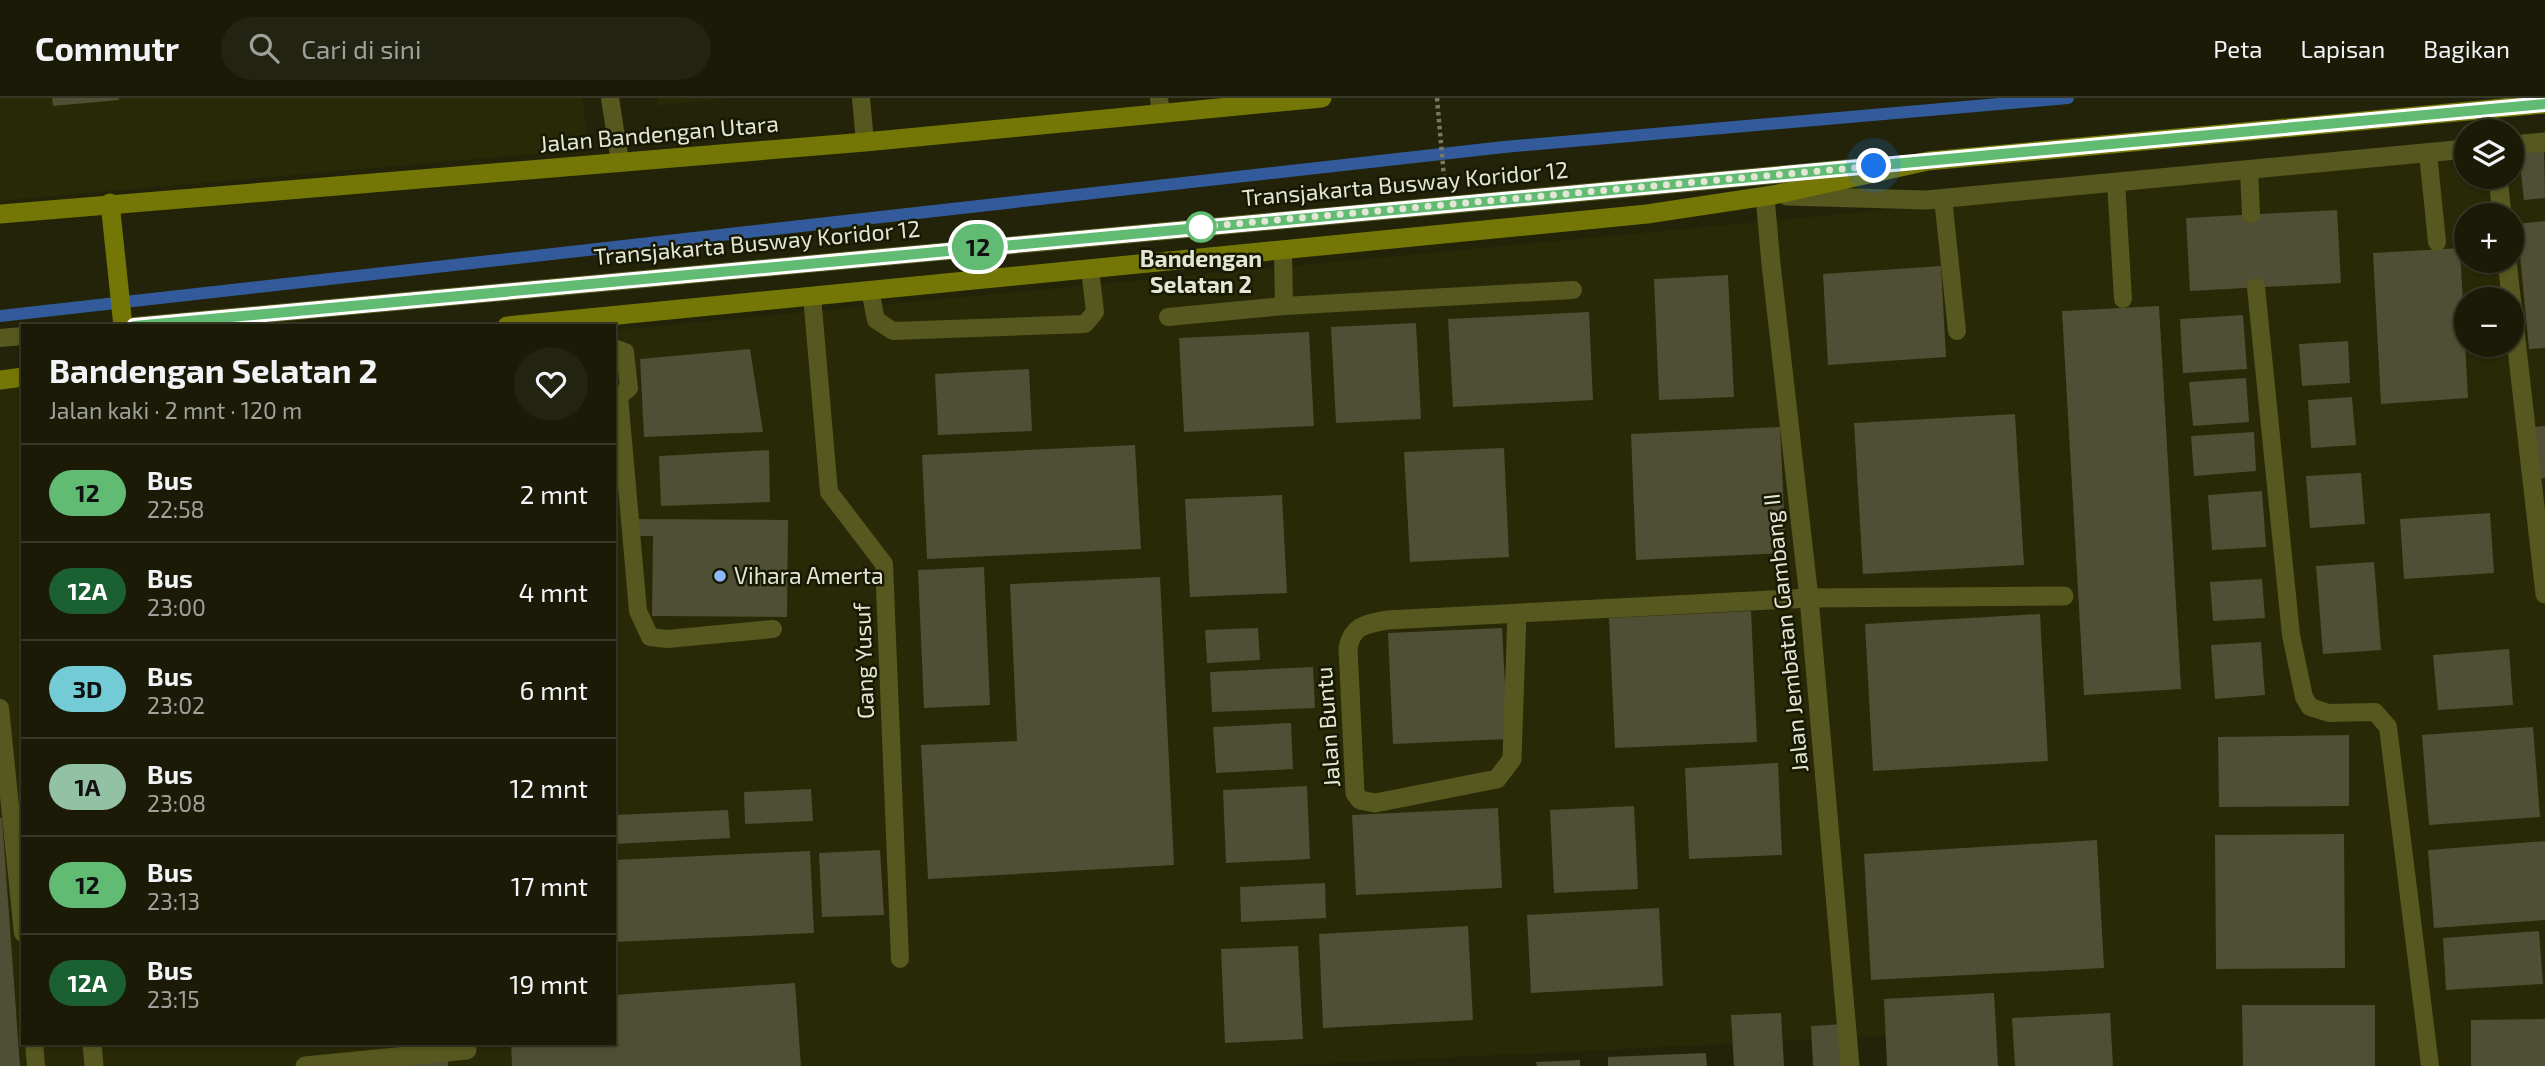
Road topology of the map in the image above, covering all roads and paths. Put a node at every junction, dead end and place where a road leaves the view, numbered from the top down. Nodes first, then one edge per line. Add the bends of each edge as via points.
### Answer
1 (610, 98) edge
2 (861, 98) edge
3 (1322, 98) edge
4 (1223, 103) edge
5 (2545, 104) edge
6 (1160, 106) edge
7 (864, 142) junction
8 (2545, 142) edge
9 (2524, 144) edge
10 (2454, 150) edge
11 (2428, 153) junction
12 (1928, 161) junction
13 (620, 162) junction
14 (2249, 170) junction
15 (2116, 182) junction
16 (1769, 196) junction
17 (1944, 198) junction
18 (110, 203) junction
19 (0, 214) edge
20 (2251, 214) dead end
21 (2437, 242) dead end
22 (1283, 250) junction
23 (1090, 269) junction
24 (2509, 273) edge
25 (2256, 287) dead end
26 (870, 290) junction
27 (1573, 290) dead end
28 (812, 296) junction
29 (2123, 299) dead end
30 (1284, 306) junction
31 (1168, 317) dead end
32 (609, 320) edge
33 (126, 324) edge
34 (137, 324) edge
35 (541, 324) edge
36 (1957, 331) dead end
37 (21, 336) edge
38 (0, 338) edge
39 (616, 349) edge
40 (21, 377) edge
41 (0, 380) edge
42 (616, 395) edge
43 (2540, 512) edge
44 (2545, 594) edge
45 (2064, 596) dead end
46 (1809, 598) junction
47 (1517, 613) junction
48 (773, 629) dead end
49 (0, 708) edge
50 (21, 913) edge
51 (900, 959) dead end
52 (34, 1045) edge
53 (92, 1045) edge
54 (467, 1053) edge
55 (36, 1066) edge
56 (94, 1066) edge
57 (305, 1066) edge
58 (1850, 1066) edge
59 (2430, 1066) edge

1 - 13 lane
2 - 7 lane
3 - 4 main road, Jalan Bandengan Utara
4 - 6 main road, Jalan Bandengan Utara
5 - 12 main road
6 - 7 main road, Jalan Bandengan Utara
7 - 13 main road, Jalan Bandengan Utara
8 - 9 street
10 - 11 street
11 - 14 street
11 - 21 lane
12 - 16 main road
12 - 34 lane, Transjakarta Busway Koridor 12
13 - 18 main road, Jalan Bandengan Utara
14 - 15 street
14 - 20 lane
15 - 17 street
15 - 29 lane
16 - 17 street
16 - 22 main road via 1647,214
16 - 46 street, Jalan Jembatan Gambang II via 1771,264
17 - 36 lane
18 - 19 main road, Jalan Bandengan Utara
18 - 33 main road
22 - 23 main road
22 - 30 lane
23 - 26 main road
23 - 26 lane via 1095,312 1085,324 893,331 876,320
24 - 43 street
25 - 59 lane via 2291,635 2304,696 2310,707 2329,713 2375,712 2388,727
26 - 28 main road
27 - 30 lane
28 - 32 main road
28 - 51 lane, Gang Yusuf via 829,492 884,564
30 - 31 lane
32 - 35 main road
37 - 38 lane
39 - 42 lane via 625,352 629,388
40 - 41 main road
42 - 48 lane via 638,611 650,637
43 - 44 street
45 - 46 street, Jalan Buntu
46 - 47 street, Jalan Buntu
46 - 58 street, Jalan Jembatan Gambang II
47 - 47 street, Jalan Buntu via 1387,620 1355,631 1350,637 1348,680 1355,793 1360,800 1375,803 1497,779 1511,759
49 - 50 lane
52 - 55 lane
53 - 56 street
54 - 57 street

